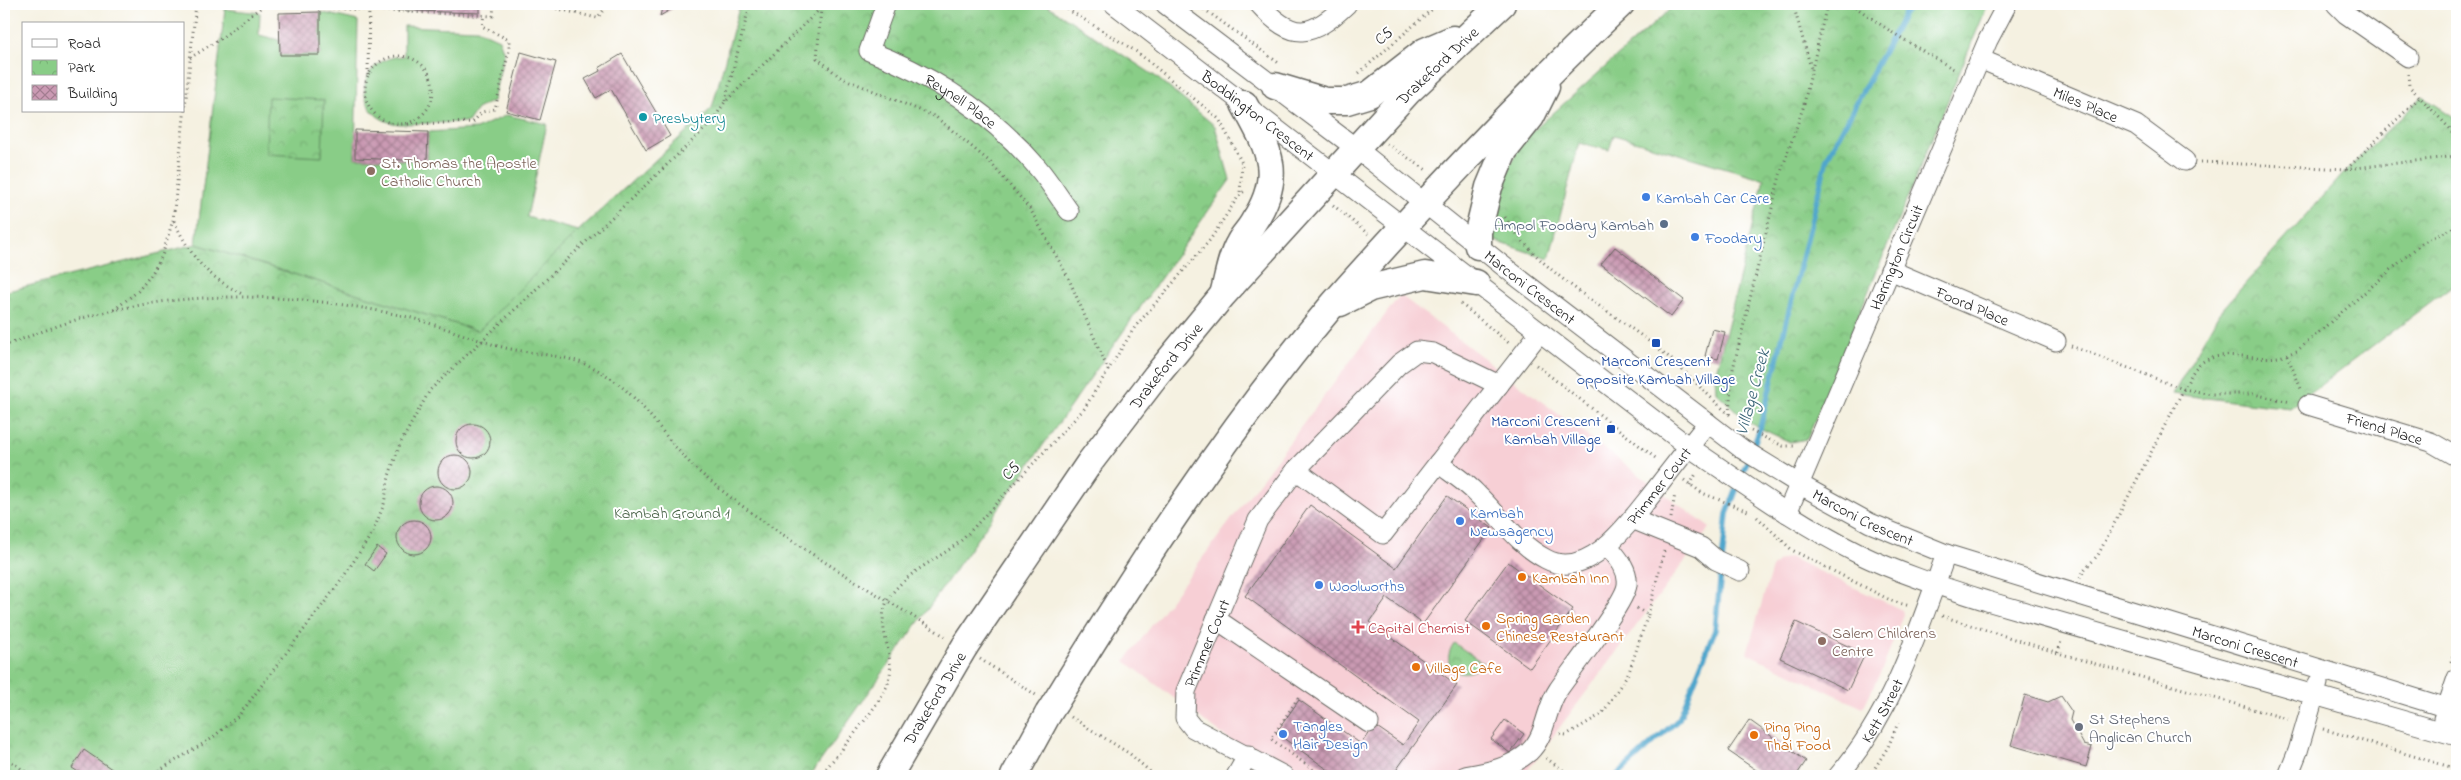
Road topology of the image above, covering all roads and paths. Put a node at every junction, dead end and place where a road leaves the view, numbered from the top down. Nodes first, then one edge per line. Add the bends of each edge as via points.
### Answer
1 (196, 4) edge
2 (368, 4) edge
3 (494, 4) edge
4 (537, 4) edge
5 (609, 4) edge
6 (750, 4) edge
7 (826, 4) edge
8 (886, 4) edge
9 (1059, 4) edge
10 (1114, 4) edge
11 (1165, 4) edge
12 (1258, 4) edge
13 (1347, 4) edge
14 (1438, 4) edge
15 (1502, 4) edge
16 (1621, 4) edge
17 (1793, 4) edge
18 (1827, 4) edge
19 (1851, 4) edge
20 (2007, 4) edge
21 (2336, 4) edge
22 (821, 7) junction
23 (1200, 7) dead end
24 (368, 10) junction
25 (484, 15) junction
26 (1470, 32) junction
27 (2408, 57) joint
28 (190, 58) junction
29 (1980, 59) junction
30 (1558, 64) junction
31 (1811, 69) junction
32 (368, 75) junction
33 (1279, 76) junction
34 (1352, 78) dead end
35 (1971, 80) junction
36 (2420, 98) junction
37 (725, 102) junction
38 (1244, 104) junction
39 (185, 106) edge
40 (184, 112) edge
41 (401, 124) junction
42 (2457, 136) edge
43 (1364, 141) junction
44 (2457, 156) edge
45 (2186, 161) joint
46 (2346, 169) junction
47 (1444, 182) junction
48 (1326, 184) junction
49 (1248, 189) dead end
50 (1240, 194) junction
51 (1425, 202) junction
52 (1069, 211) dead end
53 (1502, 213) dead end
54 (173, 220) junction
55 (2457, 226) edge
56 (1403, 227) junction
57 (1478, 246) junction
58 (1384, 248) junction
59 (1890, 270) junction
60 (1476, 283) junction
61 (246, 296) junction
62 (1222, 296) junction
63 (1453, 298) dead end
64 (1330, 308) junction
65 (114, 310) junction
66 (1540, 332) junction
67 (481, 340) junction
68 (2056, 340) joint
69 (4, 346) edge
70 (1522, 355) junction
71 (2287, 355) junction
72 (1109, 372) junction
73 (1499, 385) junction
74 (2183, 390) junction
75 (2308, 405) junction
76 (1708, 423) junction
77 (1749, 430) dead end
78 (1768, 440) dead end
79 (1688, 447) junction
80 (2457, 457) edge
81 (1438, 463) junction
82 (1296, 470) junction
83 (1671, 470) junction
84 (1799, 484) junction
85 (1786, 513) junction
86 (1632, 519) junction
87 (1607, 545) junction
88 (1946, 554) junction
89 (1740, 571) dead end
90 (1935, 584) junction
91 (2074, 593) junction
92 (888, 600) junction
93 (1925, 610) junction
94 (1216, 619) junction
95 (2065, 624) junction
96 (963, 649) junction
97 (2058, 653) junction
98 (2322, 669) junction
99 (2457, 678) edge
100 (2315, 695) junction
101 (1298, 698) dead end
102 (1051, 706) junction
103 (2452, 709) edge
104 (1369, 723) dead end
105 (2306, 724) junction
106 (2439, 731) junction
107 (2457, 736) edge
108 (1541, 754) dead end
109 (1248, 755) junction
110 (4, 756) edge
111 (2457, 770) edge
112 (31, 776) edge
113 (150, 776) edge
114 (820, 776) edge
115 (889, 776) edge
116 (1014, 776) edge
117 (1155, 776) edge
118 (1236, 776) edge
119 (1284, 776) edge
120 (1322, 776) edge
121 (1465, 776) edge
122 (1572, 776) edge
123 (1838, 776) edge
124 (2288, 776) edge

1 - 28 path
2 - 24 path
3 - 25 path via 493,16
4 - 5 path via 597,18
6 - 37 path
7 - 22 path
8 - 52 street, Reynell Place via 869,50 941,85 984,115 1039,169
9 - 50 path via 1137,52 1220,118 1242,163
10 - 38 street, Boddington Crescent
11 - 33 street, Boddington Crescent
12 - 13 street via 1285,29 1305,31 1330,20
14 - 34 path, C5
15 - 26 highway, Drakeford Drive
16 - 30 highway
17 - 31 path
18 - 31 path
19 - 35 path
20 - 29 street, Harrington Circuit
21 - 27 street
22 - 37 path
22 - 72 path via 817,58 840,76 936,117 990,162 1030,209 1068,277
23 - 33 path
24 - 25 path
24 - 28 path via 264,5
24 - 32 path
25 - 41 path via 482,26 509,40 494,109 482,112 473,122
26 - 33 highway via 1425,51 1370,94 1347,101 1325,101
26 - 43 highway, Drakeford Drive via 1408,92
27 - 36 path via 2409,86
28 - 39 path
29 - 35 street, Harrington Circuit
29 - 45 street, Miles Place via 2136,125
30 - 47 highway
30 - 57 highway via 1532,117 1504,151 1489,188 1478,232
31 - 53 path via 1803,108 1780,175 1732,373 1729,414 1652,343 1538,259
32 - 41 path via 364,89 371,110 385,121
32 - 41 path via 381,60 398,56 414,60 429,75 432,97 428,107 421,116
33 - 43 street, Boddington Crescent
35 - 59 street, Harrington Circuit
36 - 42 path
36 - 46 path
37 - 67 path via 711,122
38 - 48 street, Boddington Crescent
38 - 62 highway via 1265,146 1272,180 1255,220 1238,244
40 - 54 path
43 - 47 path
43 - 48 highway, Drakeford Drive
43 - 51 street, Marconi Crescent
44 - 46 path
45 - 46 path
47 - 51 highway
48 - 56 street, Boddington Crescent
48 - 58 path
48 - 62 highway, Drakeford Drive
49 - 50 path, C5
50 - 72 path, C5 via 1210,240 1142,317
51 - 56 highway
51 - 57 street, Marconi Crescent
54 - 61 path via 199,265 220,283
54 - 65 path via 162,256 151,275 138,291
55 - 71 path via 2422,243 2305,346
56 - 58 highway
56 - 60 street, Marconi Crescent
57 - 76 street, Marconi Crescent
58 - 64 highway
59 - 68 street, Foord Place
59 - 84 street, Harrington Circuit
60 - 64 highway via 1425,275 1370,288
60 - 66 street, Marconi Crescent
61 - 65 path via 173,300
61 - 67 path via 322,301 409,318
62 - 96 highway, Drakeford Drive via 1090,462
63 - 70 path
64 - 102 highway via 1201,476
65 - 69 path via 54,327
66 - 70 street
66 - 79 street, Marconi Crescent
67 - 92 path via 594,368 627,389 708,480 745,509
67 - 113 path via 430,390 400,444 373,532 340,582 240,714 211,738
68 - 74 path
70 - 73 street
70 - 83 path
71 - 74 path via 2268,358 2209,357 2196,366
71 - 75 path
72 - 92 path, C5 via 1084,409 963,539 901,583
73 - 81 street
73 - 82 street, Primmer Court via 1433,352 1417,351 1399,364
74 - 75 path via 2253,394
74 - 91 path via 2098,555 2085,569
75 - 80 street, Friend Place via 2431,442
76 - 79 street, Primmer Court
76 - 84 street, Marconi Crescent via 1742,449
77 - 78 path
79 - 83 street, Primmer Court
79 - 85 street, Marconi Crescent
81 - 82 street via 1383,534
81 - 87 street, Primmer Court via 1476,493 1514,536 1546,560 1575,562 1590,557
82 - 94 street, Primmer Court via 1258,520
83 - 86 street, Primmer Court
83 - 93 path via 1702,493 1754,513 1792,550 1892,601
84 - 85 street, Harrington Circuit
84 - 88 street, Marconi Crescent via 1870,523
85 - 90 street, Marconi Crescent via 1858,554
86 - 87 street, Primmer Court
86 - 89 street via 1701,547 1716,560
87 - 121 street via 1627,575 1624,596 1556,693 1541,736 1529,752 1508,766
88 - 90 street, Kett Street
88 - 91 street, Marconi Crescent
90 - 93 street, Kett Street
90 - 95 street, Marconi Crescent
91 - 98 street, Marconi Crescent
92 - 96 path
92 - 114 path, C5 via 883,627 890,670 886,690
93 - 97 path
93 - 123 street, Kett Street via 1902,674 1880,719
94 - 104 street
94 - 109 street, Primmer Court via 1186,691 1185,718 1193,728
95 - 97 path
95 - 100 street, Marconi Crescent
96 - 102 path
96 - 115 highway, Drakeford Drive
97 - 105 path
98 - 100 street
98 - 103 street, Marconi Crescent
99 - 103 street
100 - 105 street
100 - 106 street, Marconi Crescent
101 - 120 path via 1271,739
102 - 116 highway
102 - 117 path via 1130,754
103 - 106 street
105 - 111 path
105 - 124 street
106 - 107 street, Marconi Crescent
108 - 122 path
109 - 118 street
109 - 119 street, Primmer Court
110 - 112 path

